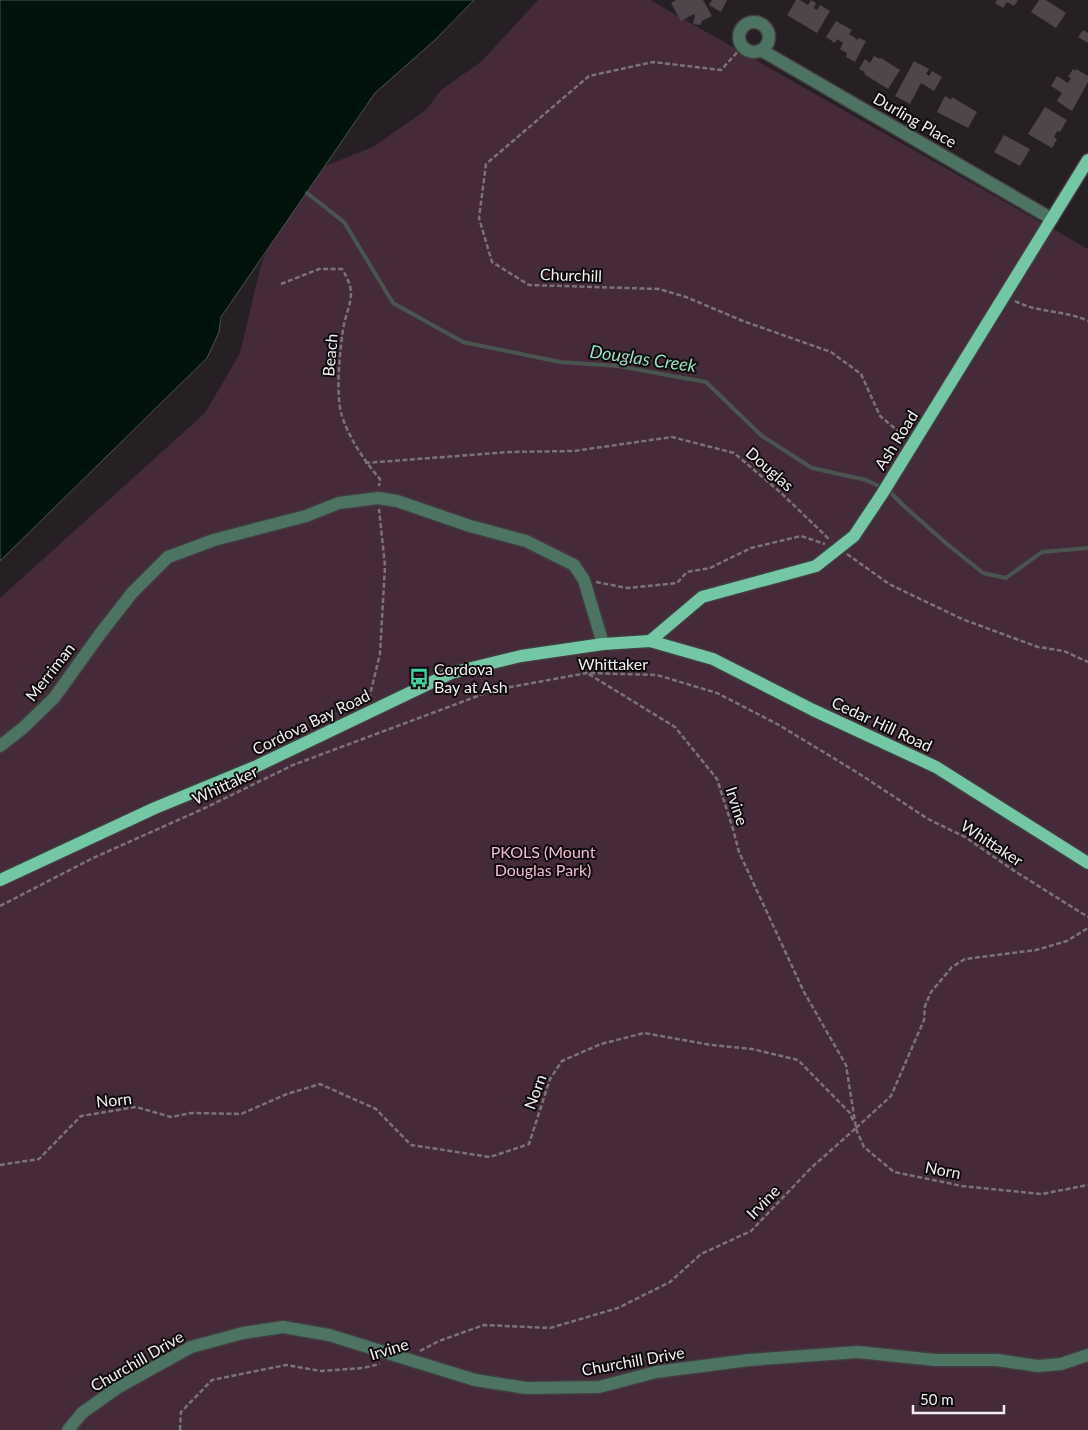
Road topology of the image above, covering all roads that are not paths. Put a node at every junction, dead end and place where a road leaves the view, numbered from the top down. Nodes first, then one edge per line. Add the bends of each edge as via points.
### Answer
1 (761, 50) junction
2 (1088, 160) edge
3 (1052, 219) junction
4 (650, 641) junction
5 (603, 644) junction
6 (0, 746) edge
7 (1088, 863) edge
8 (0, 880) edge
9 (1088, 1355) edge
10 (68, 1430) edge

1 - 1 street, Durling Place via 751,52 742,47 741,29 749,23 758,22 766,28 768,42
1 - 3 street, Durling Place
2 - 3 main road, Ash Road
3 - 4 main road, Ash Road via 854,536 816,566 702,597
4 - 5 main road, Cordova Bay Road
4 - 7 main road, Cedar Hill Road via 713,659 936,767
5 - 6 street, Merriman via 584,580 574,566 526,542 396,502 378,498 339,503 168,557 132,593 54,698
5 - 8 main road, Cordova Bay Road via 521,656 451,673 257,766 155,808
9 - 10 street, Churchill Drive via 1060,1364 1038,1366 998,1360 935,1360 858,1352 749,1360 656,1372 599,1387 535,1388 475,1380 329,1335 283,1327 191,1347 117,1388 82,1413

